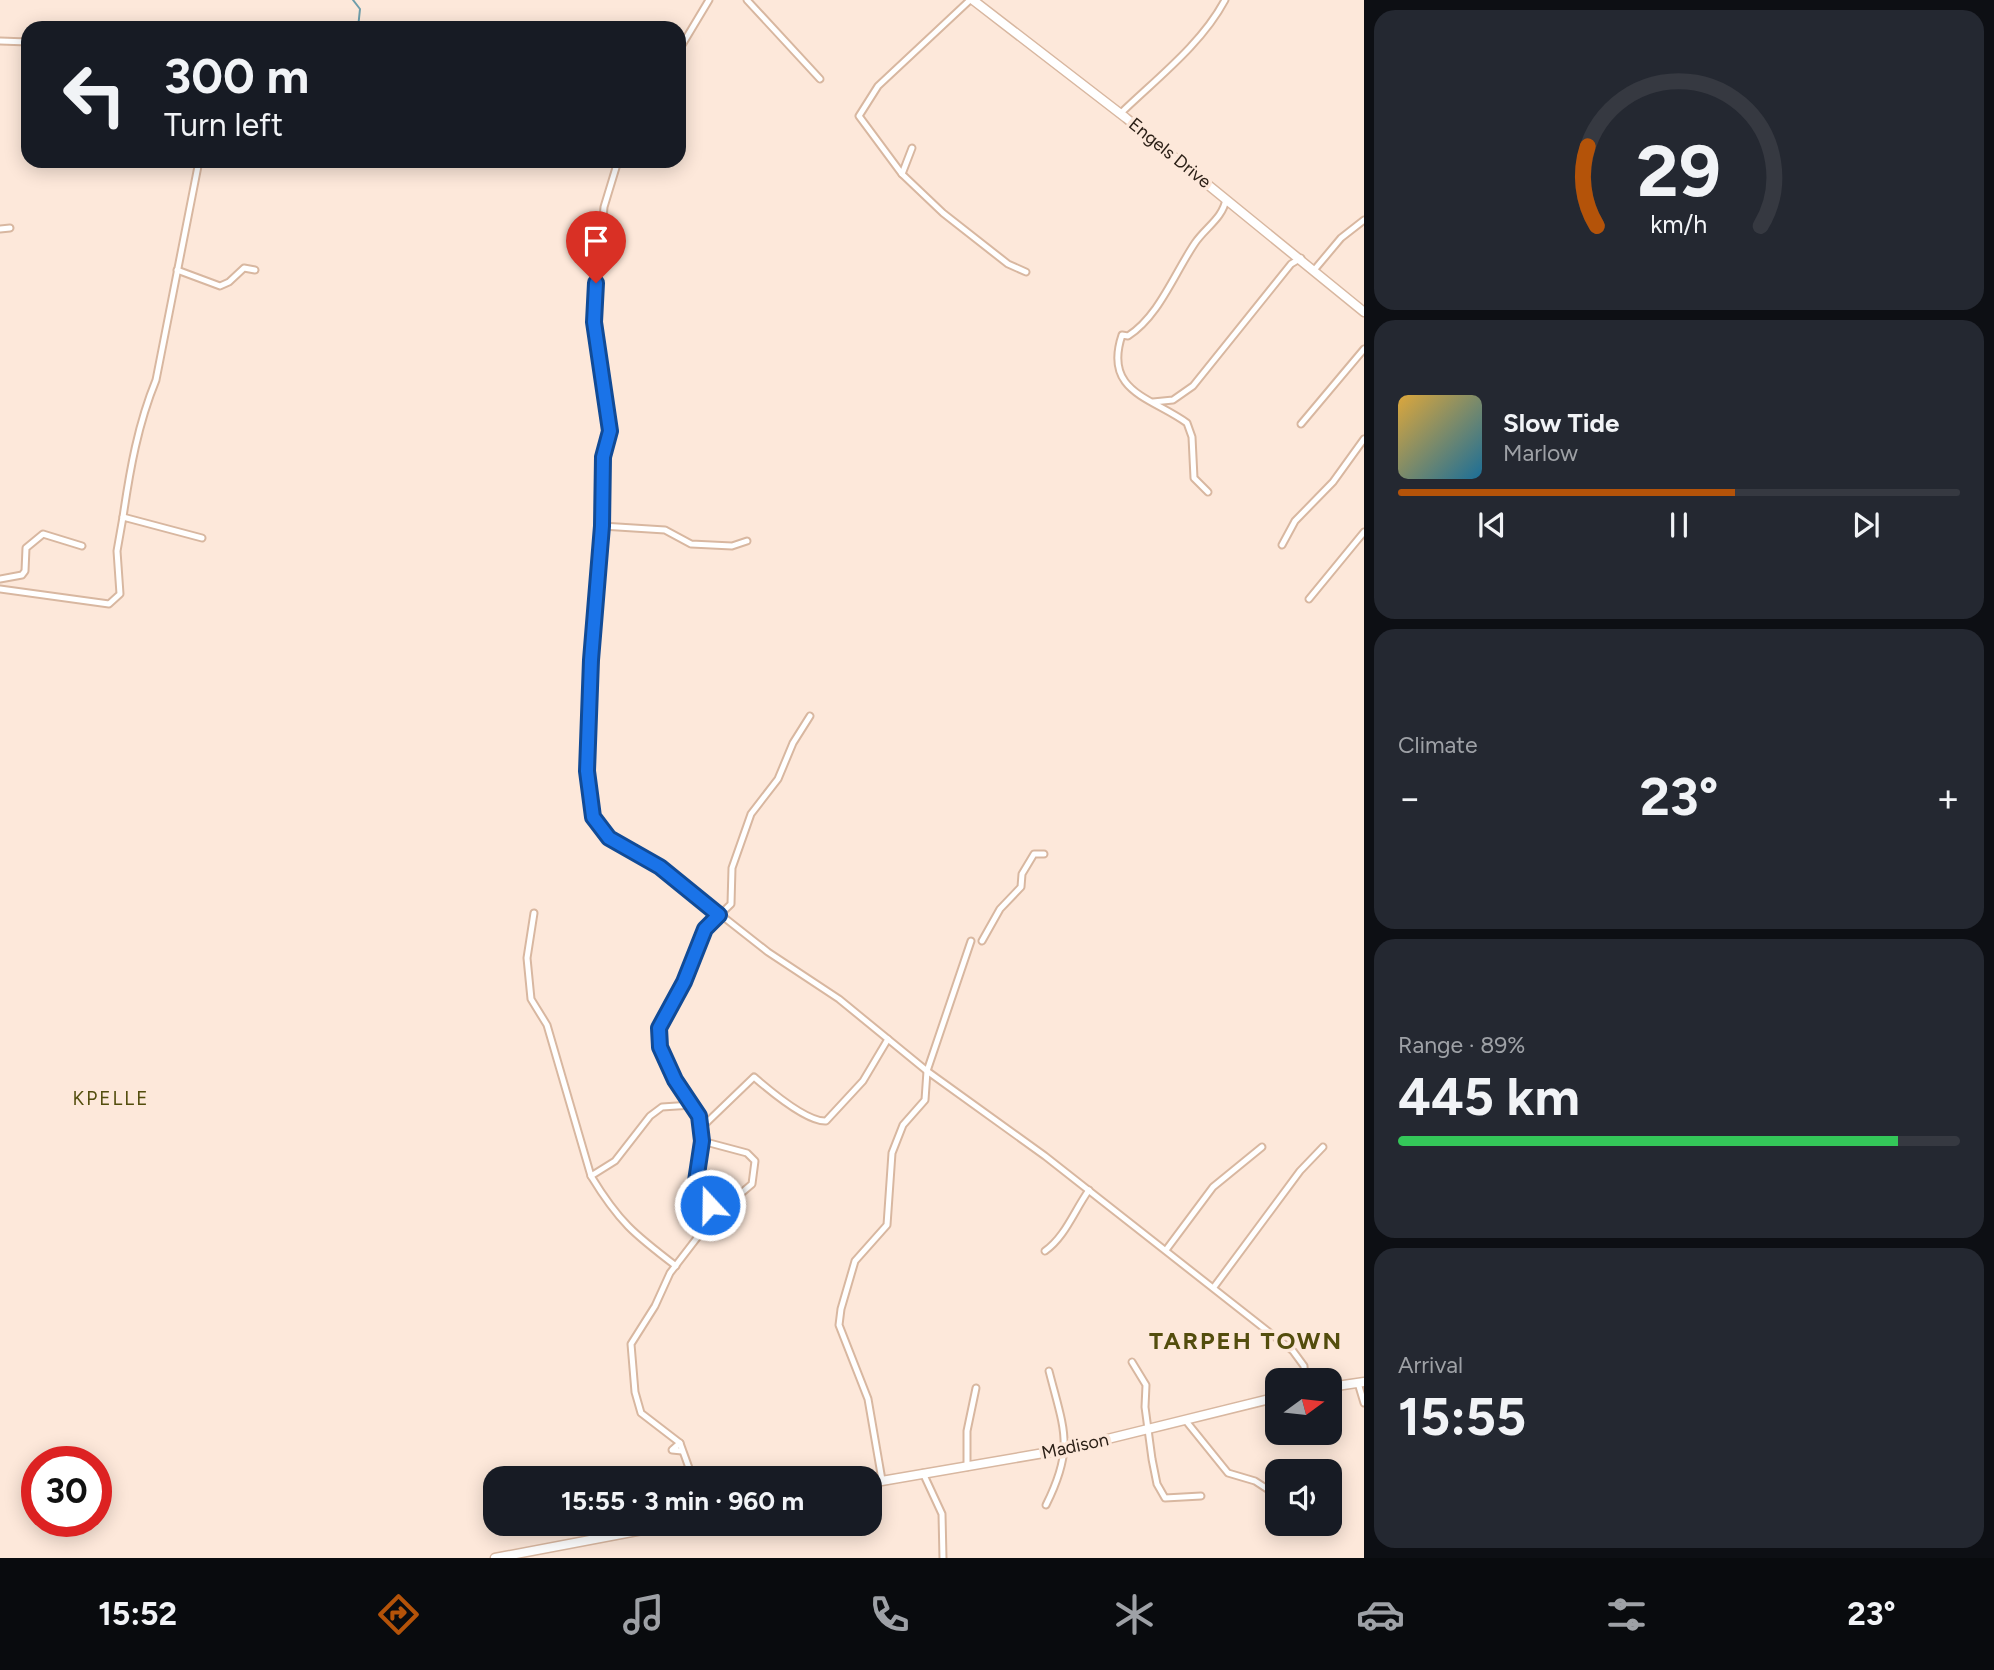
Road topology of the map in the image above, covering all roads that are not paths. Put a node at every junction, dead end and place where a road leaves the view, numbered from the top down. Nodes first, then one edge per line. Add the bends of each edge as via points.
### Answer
1 (709, 0) edge
2 (747, 0) edge
3 (971, 0) edge
4 (1225, 0) edge
5 (686, 38) edge
6 (0, 41) edge
7 (21, 42) edge
8 (820, 79) dead end
9 (1120, 114) junction
10 (912, 148) dead end
11 (198, 168) edge
12 (616, 168) edge
13 (902, 174) junction
14 (1227, 198) junction
15 (1364, 220) edge
16 (10, 228) dead end
17 (0, 229) edge
18 (1301, 258) junction
19 (1315, 269) junction
20 (177, 270) junction
21 (255, 270) dead end
22 (1026, 272) dead end
23 (1364, 312) edge
24 (1364, 349) edge
25 (1153, 402) junction
26 (1301, 424) dead end
27 (1364, 439) edge
28 (1208, 492) dead end
29 (123, 517) junction
30 (602, 526) junction
31 (1364, 532) edge
32 (202, 538) dead end
33 (747, 541) dead end
34 (1282, 545) dead end
35 (82, 546) dead end
36 (0, 579) edge
37 (0, 589) edge
38 (1309, 599) dead end
39 (810, 716) dead end
40 (1044, 853) dead end
41 (534, 914) dead end
42 (719, 915) junction
43 (971, 941) dead end
44 (982, 941) dead end
45 (888, 1039) junction
46 (927, 1071) junction
47 (692, 1105) junction
48 (700, 1128) junction
49 (702, 1141) junction
50 (1262, 1147) dead end
51 (1323, 1147) dead end
52 (591, 1176) junction
53 (1089, 1190) junction
54 (713, 1217) junction
55 (1166, 1250) junction
56 (1045, 1251) dead end
57 (676, 1266) junction
58 (1213, 1287) junction
59 (1132, 1362) dead end
60 (1304, 1368) edge
61 (1049, 1371) dead end
62 (1361, 1382) edge
63 (1342, 1385) edge
64 (976, 1388) dead end
65 (1265, 1400) edge
66 (1364, 1403) edge
67 (1186, 1421) junction
68 (1148, 1429) junction
69 (680, 1443) junction
70 (1066, 1449) junction
71 (682, 1451) junction
72 (688, 1466) edge
73 (880, 1466) edge
74 (967, 1466) junction
75 (923, 1473) junction
76 (882, 1480) edge
77 (1265, 1488) edge
78 (1201, 1496) dead end
79 (1046, 1505) dead end
80 (611, 1536) edge
81 (517, 1556) edge
82 (495, 1558) edge
83 (943, 1558) edge

1 - 5 street
2 - 8 street
3 - 9 street, Engels Drive
3 - 13 street via 878,86 859,116
4 - 9 street via 1214,19
6 - 7 street
9 - 14 street, Engels Drive
10 - 13 street
11 - 20 street
12 - 30 street via 604,207 594,322 610,431 603,457
13 - 22 street via 943,213 1008,264
14 - 18 street, Engels Drive
14 - 25 street via 1225,208 1197,240 1147,321 1128,336 1122,335 1116,355 1118,372 1139,396
15 - 19 street via 1341,238
16 - 17 street
18 - 19 street, Engels Drive
18 - 25 street via 1291,264 1193,386 1173,400
19 - 23 street, Engels Drive
20 - 21 street via 220,286 244,268
20 - 29 street via 156,380 145,400 134,447
24 - 26 street
25 - 28 street via 1187,423 1194,478
27 - 34 street via 1333,482 1295,521
29 - 32 street
29 - 37 street via 117,551 120,594 115,601 109,604
30 - 33 street via 665,530 691,544
30 - 42 street via 594,586 587,771 593,817 609,838 660,867
31 - 38 street
35 - 36 street via 43,534 26,548 26,571
39 - 42 street via 778,779 751,814 732,868 731,904
40 - 44 street via 1029,860 1021,887 1000,909
41 - 52 street via 527,958 530,999 547,1025
42 - 45 street
42 - 47 street via 705,929 659,1028 660,1047
43 - 46 street
45 - 46 street
45 - 48 street via 863,1081 826,1121 817,1120 754,1077
46 - 53 street
46 - 73 street via 925,1100 903,1125 892,1153 887,1225 848,1275 839,1325 869,1399
47 - 48 street
47 - 52 street via 662,1107 615,1161
48 - 49 street
49 - 54 street via 696,1181
49 - 54 street via 747,1153 755,1161 752,1184
50 - 55 street via 1213,1187
51 - 58 street
52 - 57 street via 609,1208 630,1231
53 - 55 street
53 - 56 street via 1059,1241
54 - 57 street
55 - 58 street
57 - 69 street via 631,1343 641,1413
58 - 60 street via 1293,1352
59 - 68 street via 1146,1385
61 - 70 street
62 - 63 street
62 - 66 street
64 - 74 street via 967,1431
65 - 67 street, Madison
67 - 68 street, Madison
67 - 77 street via 1228,1472
68 - 70 street, Madison
68 - 78 street via 1157,1484 1165,1498
69 - 71 street
69 - 71 street via 672,1450
70 - 74 street, Madison
70 - 79 street
71 - 72 street
74 - 75 street, Madison
75 - 76 street, Madison
75 - 83 street via 942,1514
80 - 81 street
81 - 82 street

